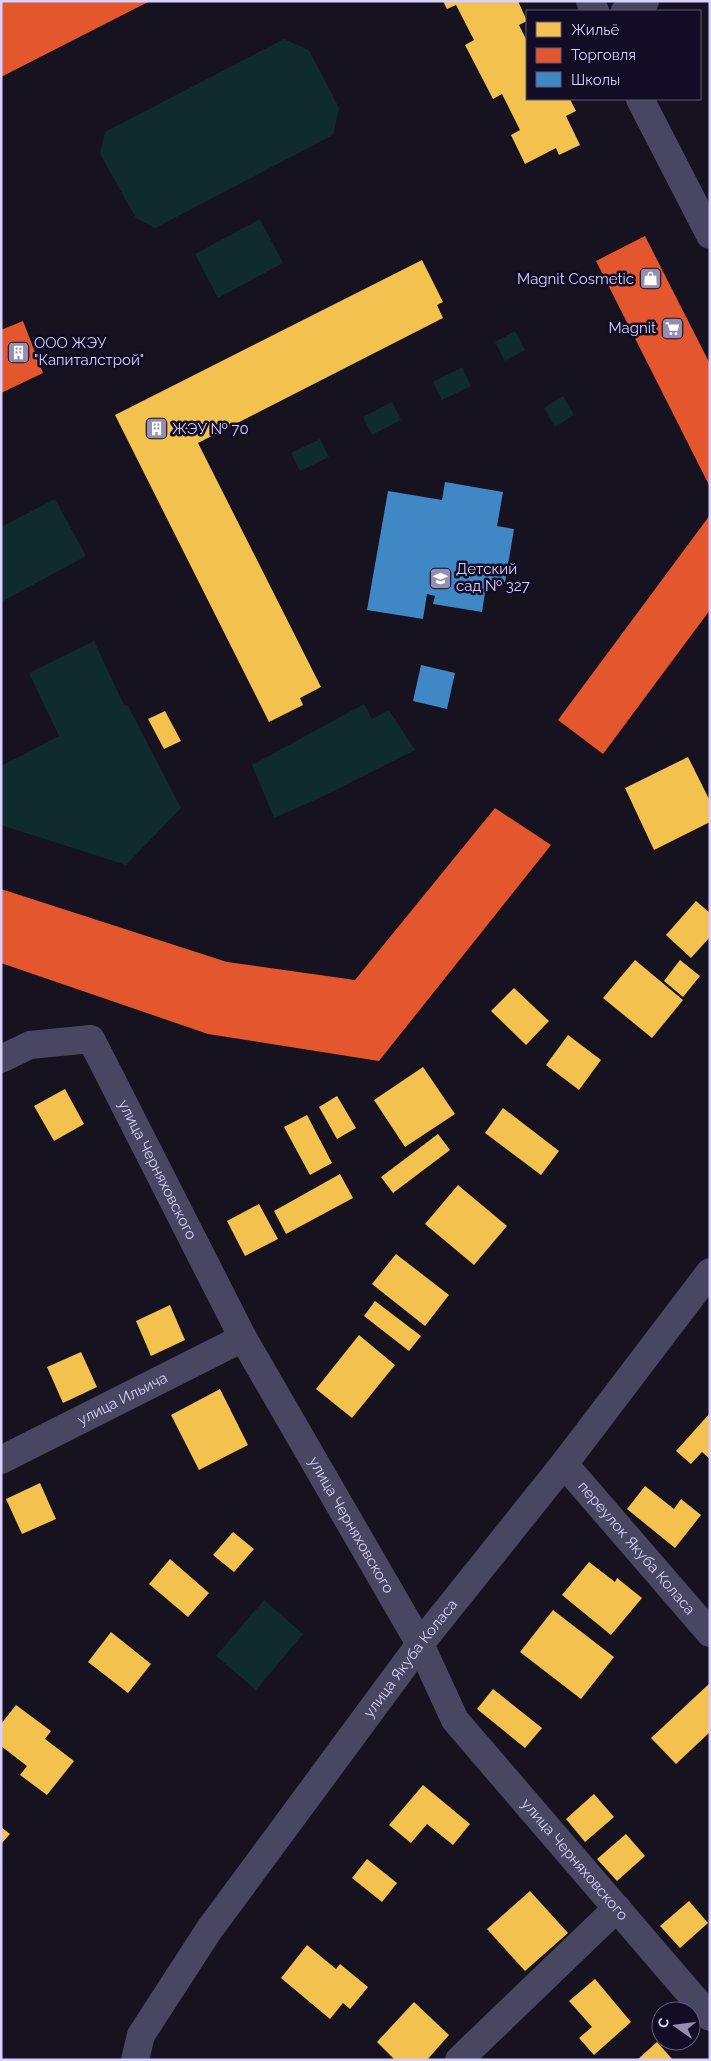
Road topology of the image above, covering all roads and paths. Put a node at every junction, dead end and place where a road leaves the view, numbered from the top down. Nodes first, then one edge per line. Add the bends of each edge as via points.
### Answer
1 (645, 1) edge
2 (627, 10) edge
3 (641, 100) edge
4 (710, 235) edge
5 (1, 1059) edge
6 (710, 1272) edge
7 (243, 1338) junction
8 (1, 1460) edge
9 (564, 1464) junction
10 (710, 1633) edge
11 (420, 1644) junction
12 (617, 1908) junction
13 (710, 2017) edge
14 (135, 2060) edge
15 (459, 2060) edge

1 - 2 street
3 - 4 street
5 - 7 street, улица Черняховского via 30,1045 91,1039
6 - 9 street, улица Якуба Коласа
7 - 8 street, улица Ильича
7 - 11 street, улица Черняховского
9 - 10 street, переулок Якуба Коласа
9 - 11 street, улица Якуба Коласа
11 - 12 street, улица Черняховского via 455,1720
11 - 14 street, улица Якуба Коласа via 199,1943 141,2035
12 - 13 street, улица Черняховского
12 - 15 street

